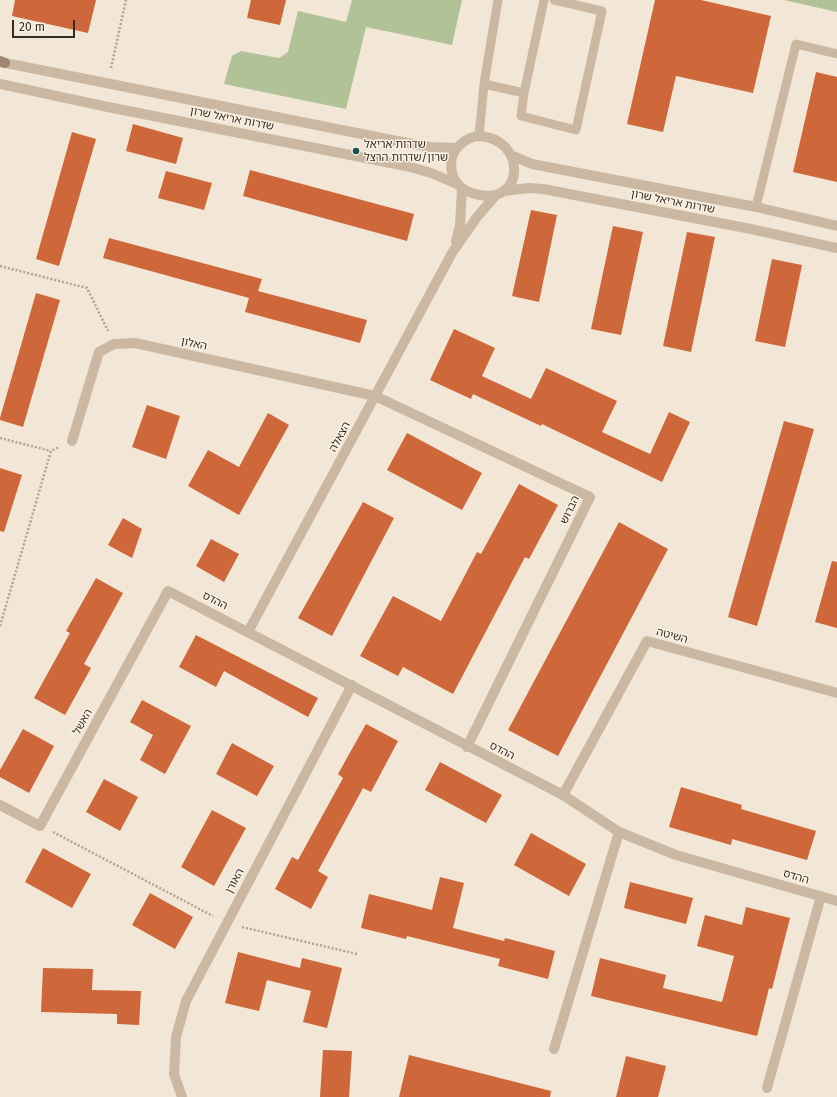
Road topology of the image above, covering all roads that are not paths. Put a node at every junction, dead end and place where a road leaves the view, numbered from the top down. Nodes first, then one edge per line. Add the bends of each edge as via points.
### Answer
1 (498, 0) edge
2 (544, 0) edge
3 (554, 0) edge
4 (837, 54) edge
5 (2, 62) edge
6 (0, 84) edge
7 (484, 84) junction
8 (524, 93) junction
9 (479, 136) junction
10 (456, 148) junction
11 (511, 155) junction
12 (460, 186) junction
13 (500, 193) junction
14 (756, 207) junction
15 (837, 226) edge
16 (837, 248) edge
17 (452, 253) junction
18 (375, 396) junction
19 (72, 441) road end
20 (168, 591) joint
21 (248, 632) junction
22 (352, 684) junction
23 (837, 693) edge
24 (467, 747) junction
25 (564, 795) junction
26 (0, 805) edge
27 (619, 832) junction
28 (821, 896) junction
29 (837, 901) edge
30 (554, 1049) dead end
31 (767, 1088) dead end
32 (182, 1097) edge

1 - 7 lane
2 - 8 lane
3 - 8 lane via 602,11 576,130 520,116
4 - 14 lane via 796,44
5 - 10 street, שדרות אריאל שרון via 398,142
6 - 12 street, שדרות אריאל שרון via 410,167
7 - 8 lane
7 - 9 lane
9 - 10 street via 465,140
9 - 11 street via 498,142
10 - 12 street via 451,170
11 - 13 street via 514,175 511,184
11 - 14 street, שדרות אריאל שרון via 532,164
12 - 13 street via 482,196
12 - 17 street, הצאלה via 460,225
13 - 16 street, שדרות אריאל שרון via 523,188 543,189
13 - 17 street, הצאלה via 477,217
14 - 15 street, שדרות אריאל שרון
17 - 18 street, הצאלה
18 - 19 street, האלון via 135,343 114,344 99,352
18 - 21 street, הצאלה
18 - 24 street, הברוש via 590,497
20 - 21 street, ההדס
20 - 26 street, האשל via 40,826
21 - 22 street, ההדס
22 - 24 street, ההדס
22 - 32 street, האורן via 186,1001 176,1037 174,1074
23 - 25 street, השיטה via 646,641
24 - 25 street, ההדס
25 - 27 street, ההדס
27 - 28 street, ההדס via 676,855
27 - 30 street
28 - 29 street, ההדס
28 - 31 street

